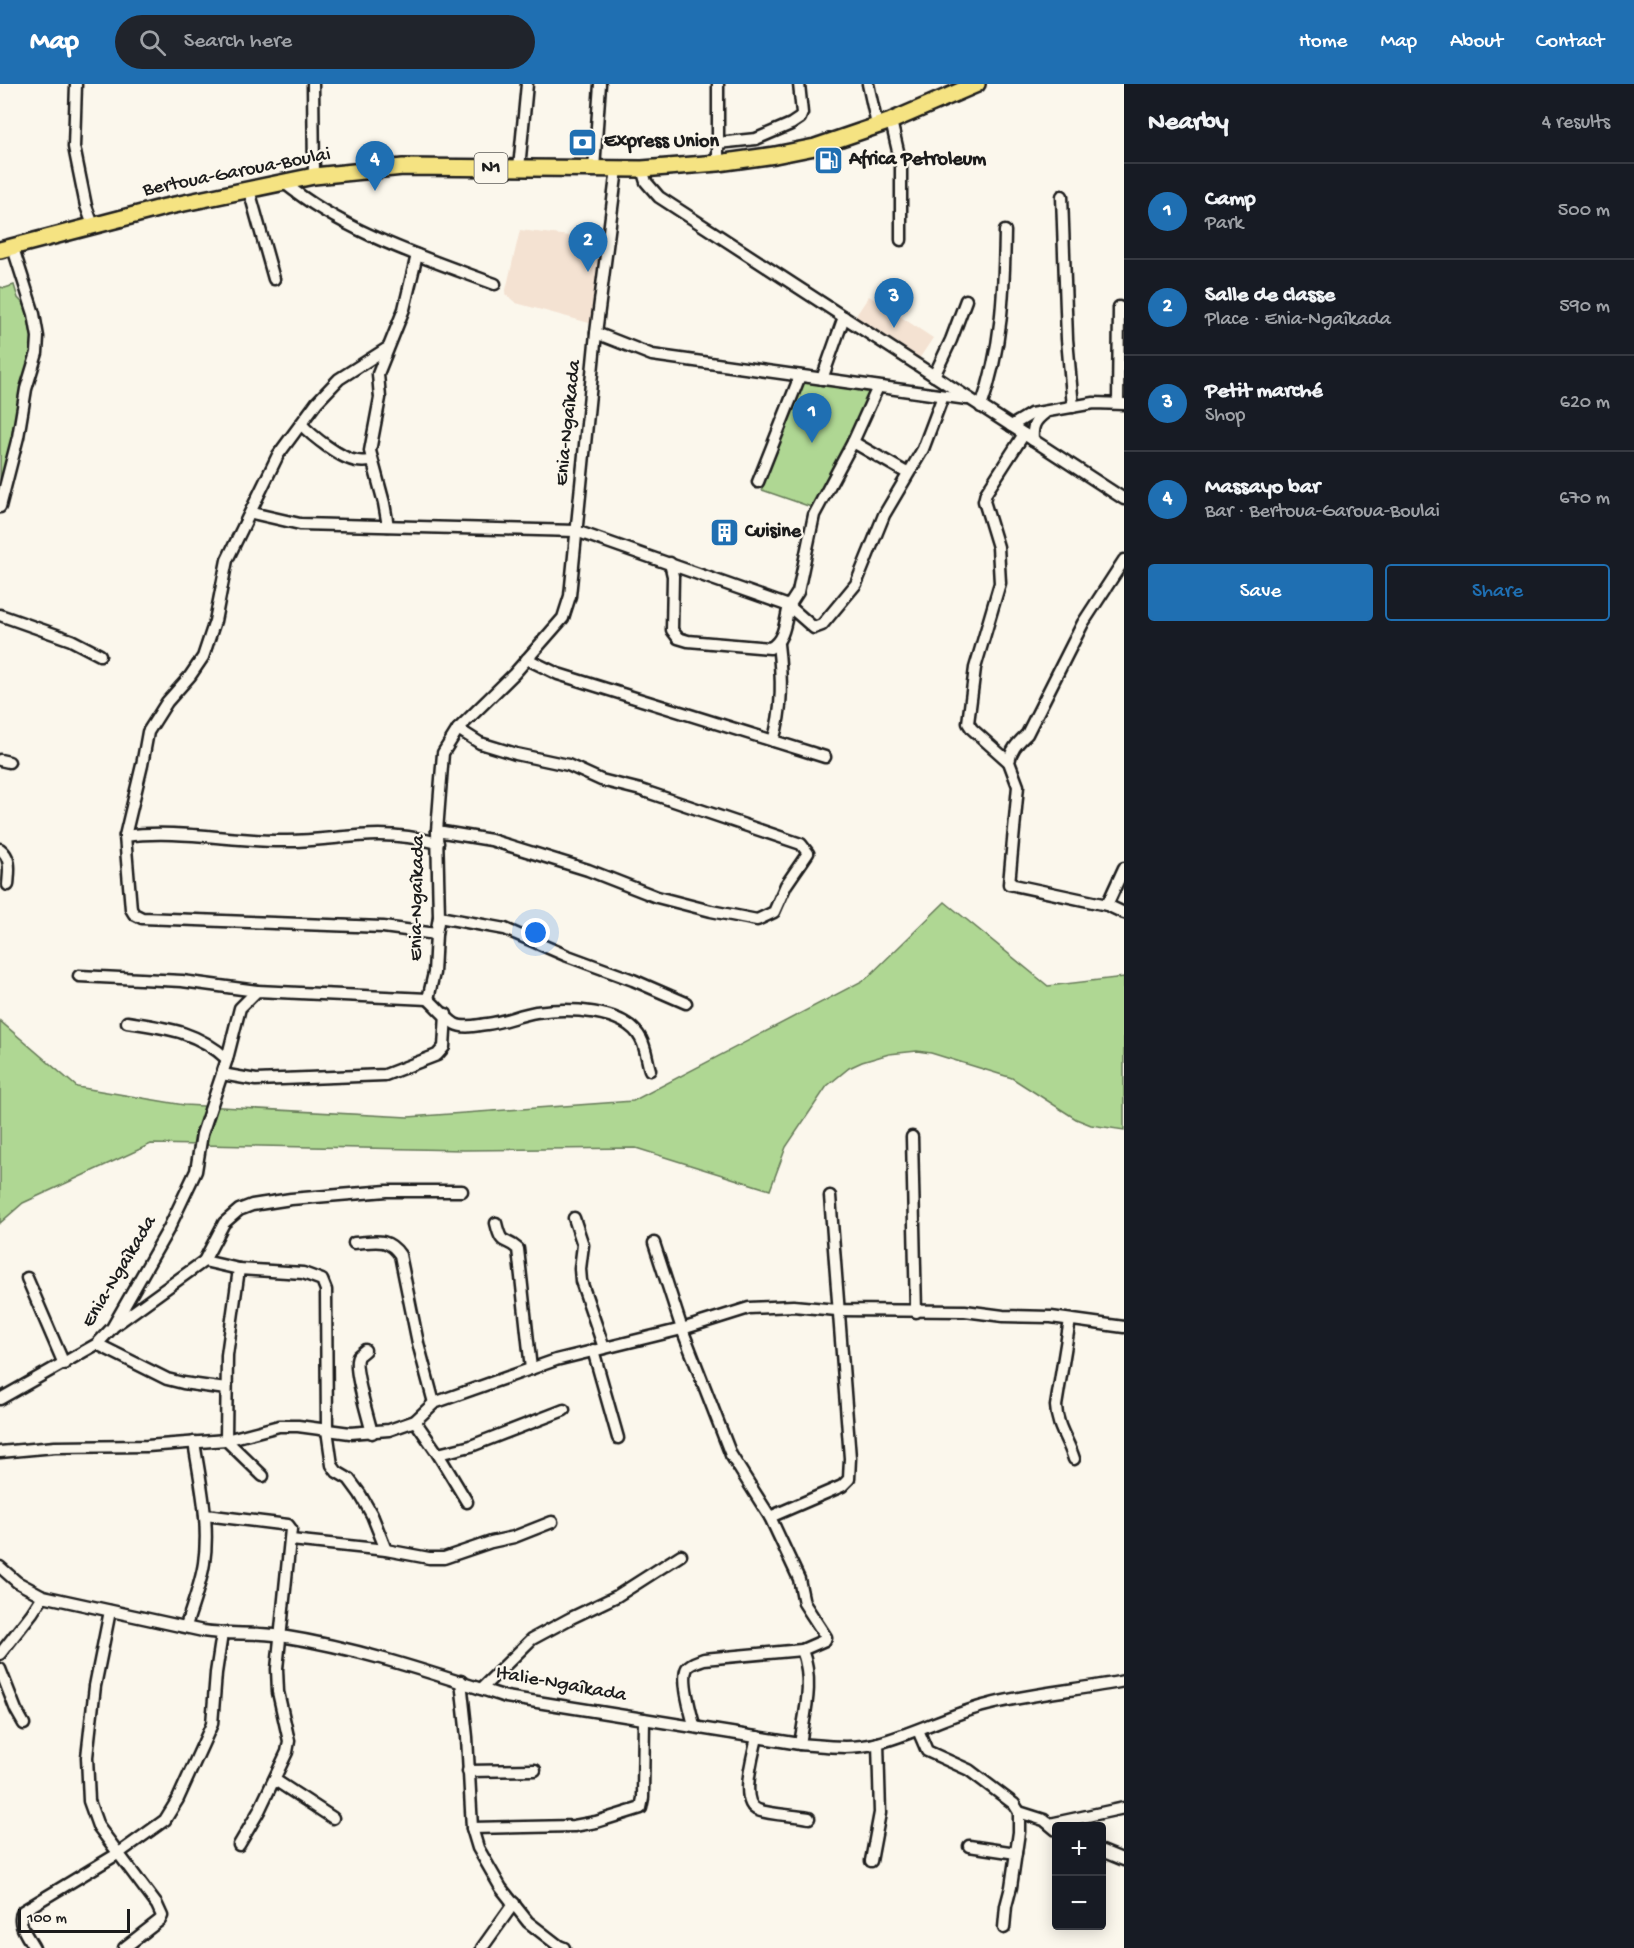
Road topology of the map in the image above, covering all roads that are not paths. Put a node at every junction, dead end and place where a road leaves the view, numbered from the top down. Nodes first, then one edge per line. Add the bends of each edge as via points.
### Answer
1 (76, 84) edge
2 (313, 84) edge
3 (526, 84) edge
4 (600, 84) edge
5 (718, 84) edge
6 (799, 84) edge
7 (868, 84) edge
8 (977, 84) edge
9 (884, 123) junction
10 (718, 143) junction
11 (718, 164) junction
12 (519, 168) junction
13 (594, 169) junction
14 (617, 169) junction
15 (642, 169) junction
16 (314, 176) junction
17 (283, 182) junction
18 (249, 190) junction
19 (1062, 196) dead end
20 (93, 225) junction
21 (1005, 231) dead end
22 (901, 240) dead end
23 (6, 249) edge
24 (417, 255) junction
25 (274, 279) dead end
26 (495, 284) dead end
27 (966, 300) dead end
28 (1119, 307) dead end
29 (844, 318) junction
30 (596, 333) junction
31 (386, 349) junction
32 (800, 376) junction
33 (934, 376) junction
34 (822, 379) junction
35 (878, 387) junction
36 (943, 396) junction
37 (970, 400) junction
38 (1121, 403) edge
39 (981, 407) junction
40 (1073, 407) junction
41 (1045, 413) junction
42 (301, 424) junction
43 (1011, 426) junction
44 (1028, 437) junction
45 (853, 442) junction
46 (372, 461) junction
47 (907, 473) junction
48 (758, 482) dead end
49 (1124, 499) edge
50 (0, 507) edge
51 (252, 513) junction
52 (388, 526) junction
53 (576, 531) junction
54 (1124, 560) edge
55 (670, 563) junction
56 (789, 606) junction
57 (0, 615) edge
58 (778, 644) junction
59 (100, 655) dead end
60 (527, 659) junction
61 (458, 729) junction
62 (773, 741) junction
63 (825, 757) dead end
64 (1009, 762) junction
65 (125, 836) junction
66 (438, 837) junction
67 (0, 849) edge
68 (1124, 868) edge
69 (8, 885) dead end
70 (1107, 905) junction
71 (1124, 913) edge
72 (439, 917) junction
73 (436, 934) junction
74 (79, 976) dead end
75 (257, 991) junction
76 (428, 999) junction
77 (686, 1003) dead end
78 (446, 1014) junction
79 (127, 1022) dead end
80 (227, 1059) junction
81 (650, 1070) dead end
82 (222, 1074) junction
83 (912, 1137) dead end
84 (462, 1191) dead end
85 (830, 1196) dead end
86 (574, 1218) dead end
87 (496, 1223) dead end
88 (354, 1244) dead end
89 (654, 1244) dead end
90 (204, 1260) junction
91 (239, 1269) junction
92 (27, 1278) dead end
93 (837, 1310) junction
94 (916, 1312) junction
95 (1070, 1320) junction
96 (112, 1328) junction
97 (1124, 1328) edge
98 (682, 1329) junction
99 (97, 1344) junction
100 (599, 1349) junction
101 (365, 1350) dead end
102 (64, 1364) junction
103 (531, 1369) junction
104 (226, 1389) junction
105 (0, 1399) edge
106 (434, 1403) junction
107 (564, 1410) dead end
108 (415, 1421) junction
109 (327, 1430) junction
110 (372, 1433) junction
111 (618, 1438) dead end
112 (226, 1440) junction
113 (194, 1442) junction
114 (0, 1452) edge
115 (438, 1454) junction
116 (1074, 1459) dead end
117 (263, 1476) dead end
118 (467, 1502) dead end
119 (205, 1515) junction
120 (770, 1517) junction
121 (552, 1522) dead end
122 (291, 1540) junction
123 (386, 1550) junction
124 (681, 1555) dead end
125 (0, 1568) edge
126 (43, 1596) junction
127 (110, 1611) junction
128 (186, 1626) junction
129 (222, 1634) junction
130 (279, 1636) junction
131 (802, 1650) junction
132 (0, 1654) edge
133 (0, 1669) edge
134 (461, 1681) junction
135 (1124, 1682) edge
136 (481, 1689) junction
137 (644, 1719) junction
138 (24, 1724) dead end
139 (694, 1725) junction
140 (918, 1730) junction
141 (757, 1737) junction
142 (878, 1743) junction
143 (800, 1744) junction
144 (535, 1770) dead end
145 (468, 1771) junction
146 (275, 1780) junction
147 (1124, 1808) edge
148 (1019, 1812) junction
149 (333, 1818) dead end
150 (809, 1818) dead end
151 (1072, 1822) edge
152 (1052, 1827) edge
153 (472, 1828) junction
154 (238, 1845) dead end
155 (969, 1846) dead end
156 (119, 1853) junction
157 (1106, 1853) edge
158 (1016, 1854) junction
159 (1124, 1860) edge
160 (871, 1861) dead end
161 (514, 1904) junction
162 (1004, 1928) dead end
163 (34, 1948) edge
164 (124, 1948) edge
165 (482, 1948) edge
166 (564, 1948) edge

1 - 20 street via 74,147
2 - 16 street
3 - 12 street
4 - 13 street
5 - 10 street
6 - 10 street via 800,118 756,139
7 - 9 street
8 - 9 highway, Bertoua-Garoua-Boulai / N1
9 - 11 highway, Bertoua-Garoua-Boulai / N1 via 815,147
9 - 22 street via 901,164
10 - 11 street
11 - 15 highway, Bertoua-Garoua-Boulai / N1
12 - 13 highway, Bertoua-Garoua-Boulai / N1
12 - 16 highway, Bertoua-Garoua-Boulai / N1 via 403,167
13 - 14 highway, Bertoua-Garoua-Boulai / N1
14 - 15 highway, Bertoua-Garoua-Boulai / N1
14 - 30 street, Enia-Ngaîkada
15 - 29 street via 646,182 659,197
16 - 17 highway, Bertoua-Garoua-Boulai / N1
17 - 18 highway, Bertoua-Garoua-Boulai / N1
17 - 24 street via 346,224
18 - 20 highway, Bertoua-Garoua-Boulai / N1
18 - 25 street
19 - 40 street
20 - 23 highway, Bertoua-Garoua-Boulai / N1
21 - 39 street via 999,332 992,375
23 - 50 street via 34,314 38,337
24 - 26 street
24 - 31 street via 404,309
27 - 33 street
28 - 38 street
29 - 33 street
29 - 34 street
30 - 32 street via 652,355
30 - 53 street, Enia-Ngaîkada
31 - 42 street via 339,379
31 - 46 street via 378,374 380,398
32 - 34 street
32 - 48 street
33 - 37 street
34 - 35 street
35 - 36 street
35 - 45 street
36 - 37 street
36 - 47 street via 923,449
37 - 39 street
38 - 40 street
39 - 43 street
40 - 41 street
41 - 43 street via 1031,414
41 - 44 street via 1036,419
42 - 46 street via 336,452 355,461
42 - 51 street via 278,455
43 - 44 street
44 - 49 street
44 - 64 street via 984,501 998,547 1000,583 975,668 968,716 972,729
45 - 47 street
45 - 56 street via 814,515 798,592
46 - 52 street
47 - 56 street via 884,515 856,584 822,625 814,628
51 - 52 street via 300,524
51 - 65 street via 227,560 215,621 203,657 148,732
52 - 53 street
53 - 55 street
53 - 60 street, Enia-Ngaîkada via 570,596 563,618
54 - 64 street via 1083,623
55 - 56 street
55 - 58 street via 672,630 678,638 764,649
56 - 58 street
57 - 59 street via 71,640
58 - 62 street via 782,696
60 - 61 street, Enia-Ngaîkada
60 - 62 street via 558,674
61 - 66 street, Enia-Ngaîkada via 444,753
61 - 66 street via 480,743 568,765 602,780 801,844 808,853 786,885 774,912 757,920 657,897 588,870 490,840
62 - 63 street
64 - 70 street via 1018,786 1009,884
65 - 66 street via 148,833 283,841 380,835
65 - 73 street via 131,909 142,918 383,927
66 - 72 street, Enia-Ngaîkada
67 - 69 street via 8,856
68 - 70 street
70 - 71 street
72 - 73 street, Enia-Ngaîkada
72 - 77 street via 505,928
73 - 76 street, Enia-Ngaîkada
74 - 75 street via 182,981
75 - 76 street
75 - 80 street, Enia-Ngaîkada via 240,1008
76 - 78 street
78 - 81 street via 456,1024 468,1026 560,1010 614,1017 631,1026 641,1039
78 - 82 street via 444,1047 437,1055 385,1075 256,1080
79 - 80 street via 191,1035 213,1046
80 - 82 street, Enia-Ngaîkada
82 - 96 street, Enia-Ngaîkada via 202,1134 196,1171 169,1228
83 - 94 street
84 - 90 street via 387,1191 252,1205 238,1210 224,1223
85 - 93 street
86 - 100 street via 583,1245 581,1281
87 - 103 street via 504,1242 518,1249
88 - 106 street via 385,1241 400,1255
89 - 98 street
90 - 91 street
90 - 96 street
91 - 104 street
91 - 109 street via 303,1274 322,1280 326,1290
92 - 102 street
93 - 94 street
93 - 98 street via 749,1308
93 - 120 street via 849,1479 842,1486
94 - 95 street via 965,1311
95 - 97 street
95 - 116 street via 1056,1406 1062,1434
96 - 99 street, Enia-Ngaîkada
98 - 100 street
98 - 120 street via 731,1455
99 - 102 street, Enia-Ngaîkada
99 - 104 street via 167,1379
100 - 103 street
100 - 111 street
101 - 110 street via 356,1363
102 - 105 street, Enia-Ngaîkada
103 - 106 street
104 - 112 street
106 - 108 street
107 - 115 street via 471,1446
108 - 110 street
108 - 115 street
109 - 110 street
109 - 112 street via 279,1426
109 - 123 street via 332,1465 360,1494
112 - 113 street
112 - 117 street
113 - 114 street
113 - 119 street
115 - 118 street
119 - 122 street via 288,1525
119 - 128 street via 204,1565
120 - 131 street via 799,1579 804,1603 826,1636
121 - 123 street via 514,1538 444,1558
122 - 123 street
122 - 130 street
124 - 136 street via 617,1596 532,1639
125 - 126 street, Italie-Ngaîkada
126 - 127 street, Italie-Ngaîkada
126 - 132 street
127 - 128 street, Italie-Ngaîkada
127 - 156 street via 95,1686 87,1757 89,1801 98,1826
128 - 129 street, Italie-Ngaîkada
129 - 130 street, Italie-Ngaîkada
129 - 156 street via 212,1724 178,1799 165,1820
130 - 134 street, Italie-Ngaîkada via 338,1647
130 - 146 street via 278,1692 289,1741
131 - 139 street via 704,1659 691,1665 685,1680
131 - 143 street via 809,1687
133 - 138 street
134 - 136 street, Italie-Ngaîkada
134 - 145 street
135 - 140 street, Italie-Ngaîkada via 1003,1701
136 - 137 street, Italie-Ngaîkada via 506,1697
137 - 139 street, Italie-Ngaîkada
137 - 153 street via 641,1808 574,1826
139 - 141 street, Italie-Ngaîkada
140 - 142 street, Italie-Ngaîkada
140 - 148 street via 927,1751 969,1770
141 - 143 street, Italie-Ngaîkada
141 - 150 street via 747,1797 751,1806
142 - 143 street, Italie-Ngaîkada via 857,1747
142 - 160 street via 880,1813
144 - 145 street
145 - 153 street
146 - 149 street
146 - 154 street
147 - 151 street
148 - 152 street
148 - 158 street
153 - 161 street via 478,1848
155 - 158 street
156 - 163 street via 23,1911 20,1921
156 - 164 street via 162,1916
157 - 159 street
158 - 162 street
161 - 165 street
161 - 166 street via 528,1922

